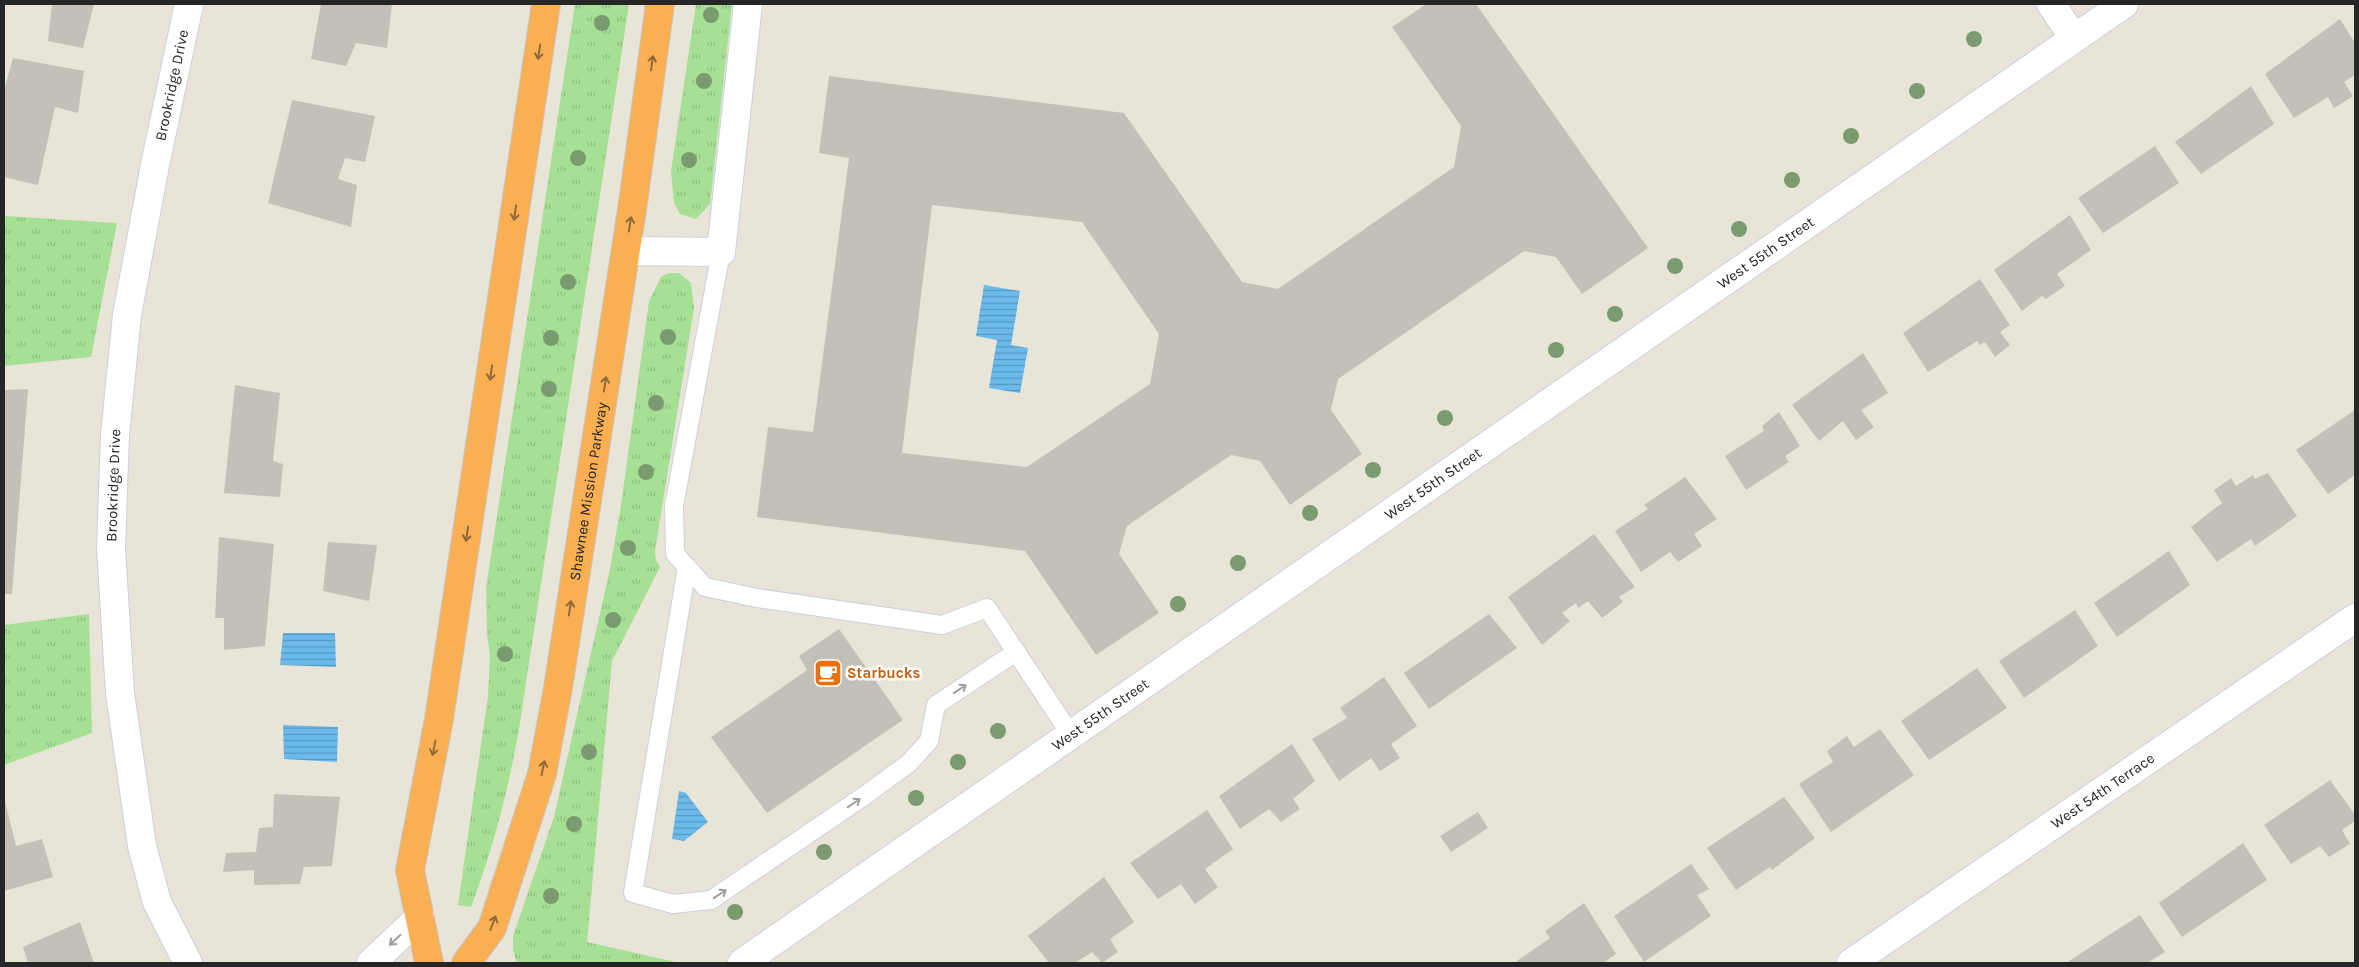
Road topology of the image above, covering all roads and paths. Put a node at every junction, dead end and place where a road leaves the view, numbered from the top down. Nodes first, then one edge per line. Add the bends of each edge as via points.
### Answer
1 (189, 4) edge
2 (546, 4) edge
3 (660, 4) edge
4 (748, 4) edge
5 (2051, 4) edge
6 (2124, 4) edge
7 (2074, 38) junction
8 (626, 251) junction
9 (721, 252) junction
10 (687, 567) junction
11 (2355, 618) edge
12 (1016, 652) junction
13 (1071, 735) junction
14 (420, 917) junction
15 (188, 963) edge
16 (371, 963) edge
17 (429, 963) edge
18 (466, 963) edge
19 (742, 963) edge
20 (1851, 963) edge

1 - 15 street, Brookridge Drive via 127,314 115,436 111,548 120,693 142,846 156,902
2 -> 14 highway via 439,719 410,870
8 -> 3 highway, Shawnee Mission Parkway
4 - 9 street
5 - 7 street
6 - 7 street, West 55th Street
7 - 13 street, West 55th Street
8 - 9 street
18 -> 8 highway, Shawnee Mission Parkway via 492,928 542,774 560,678
9 - 10 lane via 674,506 675,554
10 - 12 lane via 705,587 757,598 942,625 987,608
10 -> 12 lane via 633,893 673,904 712,900 874,789 909,763 929,741 936,705
11 - 20 street, West 54th Terrace
12 - 13 lane
13 - 19 street, West 55th Street
14 -> 16 street
14 - 17 highway

